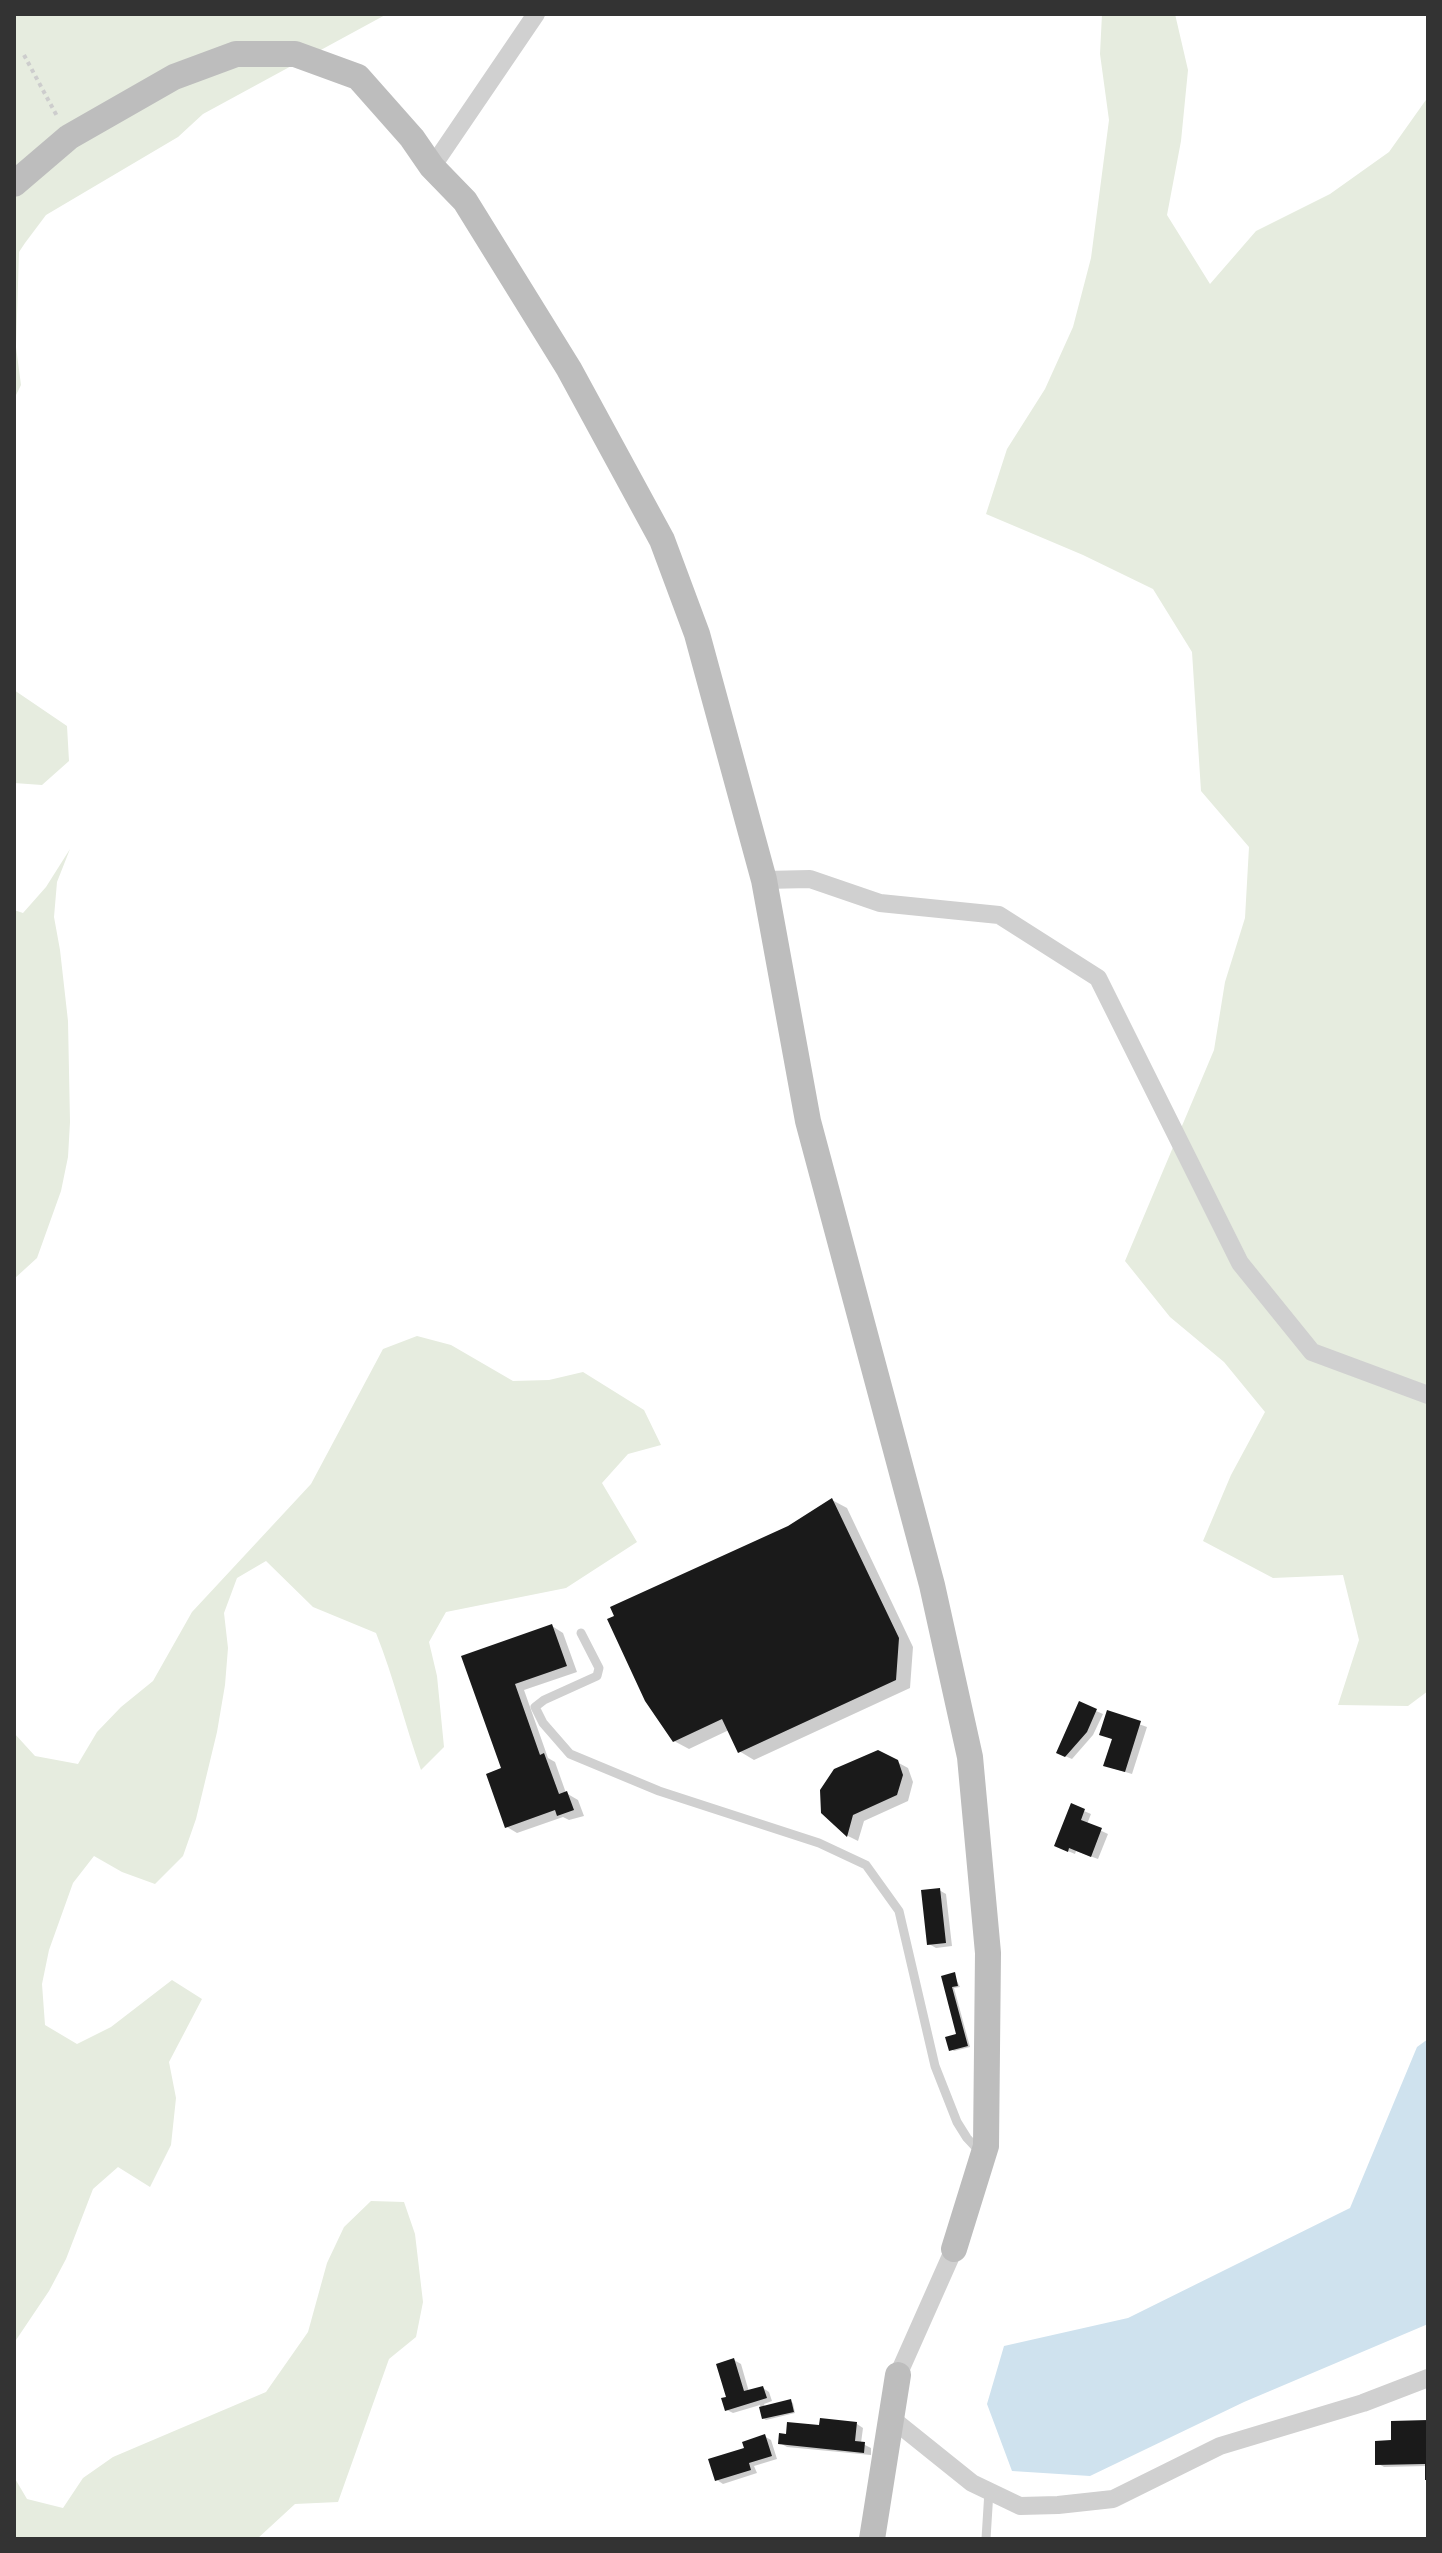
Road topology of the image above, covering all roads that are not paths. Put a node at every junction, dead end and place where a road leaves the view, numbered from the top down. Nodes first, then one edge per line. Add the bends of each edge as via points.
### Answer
1 (536, 14) edge
2 (432, 167) junction
3 (14, 184) edge
4 (764, 880) junction
5 (1428, 1395) edge
6 (581, 1633) dead end
7 (983, 2155) junction
8 (954, 2249) joint
9 (898, 2375) joint
10 (1428, 2378) edge
11 (891, 2418) junction
12 (989, 2491) junction
13 (872, 2539) edge
14 (986, 2539) edge

1 - 2 street
2 - 3 street via 358,77 295,54 236,54 174,77 69,137
2 - 4 street via 465,201 569,369 662,540 697,634
4 - 5 street via 810,879 880,903 999,915 1098,978 1240,1263 1312,1352
4 - 7 street via 808,1121 932,1585 970,1757 988,1953
6 - 7 lane via 599,1668 597,1676 535,1707 543,1723 570,1754 659,1791 819,1843 866,1865 899,1911 935,2066 957,2122
7 - 8 street
8 - 9 street
9 - 11 street
10 - 12 street via 1220,2446 1113,2499 1020,2506
11 - 12 street
11 - 13 street
12 - 14 lane

